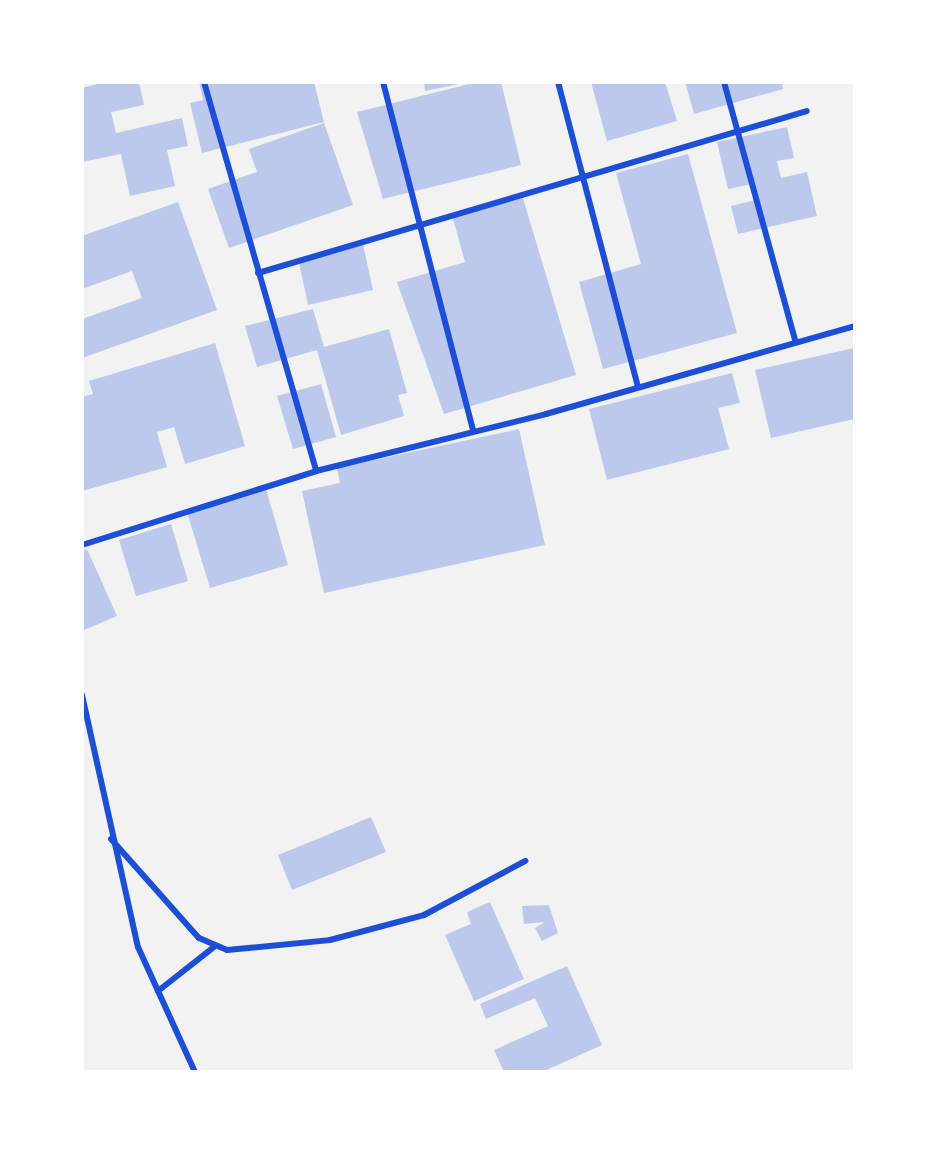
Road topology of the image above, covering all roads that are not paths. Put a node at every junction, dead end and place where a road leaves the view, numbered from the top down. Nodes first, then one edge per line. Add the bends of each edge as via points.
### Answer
1 (204, 82) edge
2 (383, 82) edge
3 (558, 82) edge
4 (724, 82) edge
5 (807, 111) dead end
6 (739, 135) junction
7 (580, 174) junction
8 (419, 227) junction
9 (258, 273) junction
10 (855, 326) edge
11 (795, 339) junction
12 (638, 387) junction
13 (473, 431) junction
14 (316, 471) junction
15 (82, 545) edge
16 (82, 695) edge
17 (111, 839) junction
18 (525, 861) dead end
19 (214, 947) junction
20 (158, 991) junction
21 (195, 1071) edge

1 - 9 street
2 - 8 street
3 - 7 street
4 - 6 street
5 - 6 street
6 - 7 street
6 - 11 street
7 - 8 street
7 - 12 street
8 - 9 street
8 - 13 street
9 - 14 street
10 - 11 street
11 - 12 street
12 - 13 street
13 - 14 street
14 - 15 street
16 - 17 street
17 - 19 street via 199,938
17 - 20 street via 138,947
18 - 19 street via 424,915 330,940
19 - 20 street
20 - 21 street

